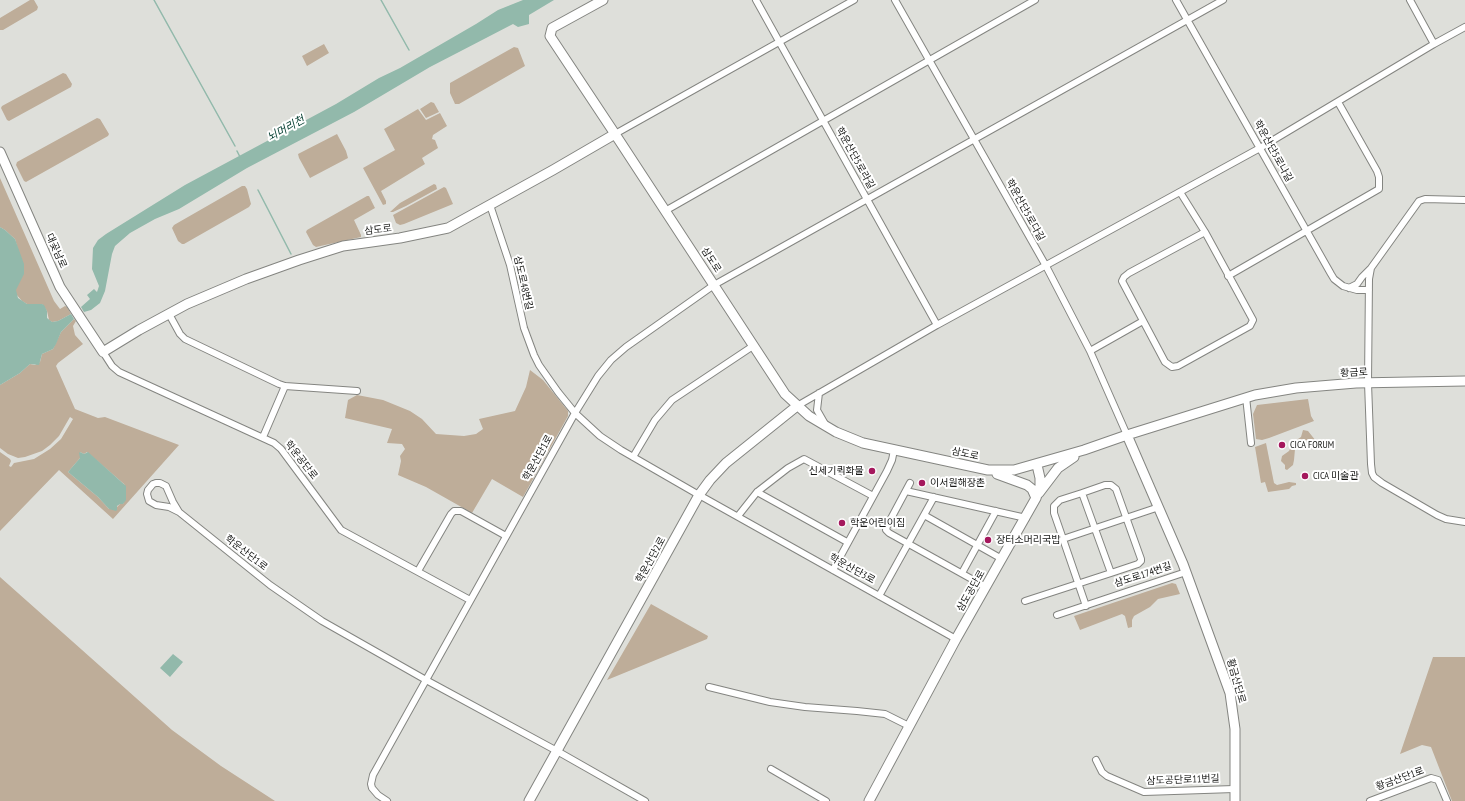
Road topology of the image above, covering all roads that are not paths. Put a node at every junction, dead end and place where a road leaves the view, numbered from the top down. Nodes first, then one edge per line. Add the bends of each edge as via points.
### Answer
1 (603, 0) edge
2 (756, 0) edge
3 (854, 0) edge
4 (895, 0) edge
5 (1036, 0) edge
6 (1176, 0) edge
7 (1223, 0) edge
8 (1410, 0) edge
9 (1188, 20) junction
10 (1465, 27) edge
11 (780, 42) junction
12 (1434, 44) junction
13 (930, 60) junction
14 (1338, 102) junction
15 (824, 121) junction
16 (616, 134) junction
17 (974, 139) junction
18 (1260, 148) junction
19 (0, 152) edge
20 (1180, 192) junction
21 (867, 199) junction
22 (1465, 200) edge
23 (490, 205) junction
24 (665, 211) junction
25 (1307, 231) junction
26 (1204, 232) junction
27 (1046, 266) junction
28 (1371, 268) junction
29 (1228, 276) junction
30 (714, 285) junction
31 (1349, 288) junction
32 (1357, 290) junction
33 (1369, 290) junction
34 (1369, 301) junction
35 (169, 314) junction
36 (1144, 321) junction
37 (937, 325) junction
38 (753, 346) junction
39 (1090, 351) junction
40 (103, 352) junction
41 (1465, 381) edge
42 (1368, 383) junction
43 (285, 386) junction
44 (357, 391) dead end
45 (819, 393) junction
46 (1246, 397) junction
47 (796, 406) junction
48 (575, 413) junction
49 (828, 427) junction
50 (1126, 436) junction
51 (263, 437) junction
52 (1251, 443) dead end
53 (894, 450) junction
54 (1084, 450) junction
55 (633, 457) junction
56 (1037, 465) junction
57 (975, 467) junction
58 (910, 484) dead end
59 (906, 491) junction
60 (757, 492) junction
61 (1082, 493) junction
62 (700, 495) junction
63 (873, 496) junction
64 (934, 497) junction
65 (1036, 498) junction
66 (1159, 507) junction
67 (996, 511) junction
68 (179, 512) junction
69 (738, 516) junction
70 (924, 516) junction
71 (1026, 518) junction
72 (1126, 518) junction
73 (1465, 522) edge
74 (1095, 528) junction
75 (506, 536) junction
76 (1063, 539) junction
77 (847, 542) junction
78 (908, 544) junction
79 (978, 545) junction
80 (1002, 559) junction
81 (833, 570) junction
82 (418, 572) junction
83 (1186, 572) junction
84 (962, 573) junction
85 (1111, 573) junction
86 (1079, 584) junction
87 (986, 587) junction
88 (879, 596) junction
89 (470, 600) junction
90 (1025, 601) dead end
91 (1086, 606) junction
92 (1057, 615) dead end
93 (956, 639) junction
94 (426, 680) junction
95 (709, 687) dead end
96 (909, 726) junction
97 (557, 751) junction
98 (1096, 760) dead end
99 (771, 769) dead end
100 (1234, 789) junction
101 (387, 801) edge
102 (529, 801) edge
103 (644, 801) edge
104 (826, 801) edge
105 (869, 801) edge
106 (1235, 801) edge
107 (1370, 801) edge
108 (1447, 801) edge

1 - 16 street via 552,28 550,36
2 - 11 street, 학운산단5로라길
3 - 11 street
4 - 13 street, 학운산단5로다길
5 - 13 street
6 - 9 street, 학운산단5로나길
7 - 9 street, 학운산단1로
8 - 12 street
9 - 17 street, 학운산단1로
9 - 18 street, 학운산단5로나길
10 - 12 street
11 - 15 street, 학운산단5로라길
11 - 16 street
12 - 14 street
13 - 15 street
13 - 17 street, 학운산단5로다길
14 - 18 street
14 - 25 street via 1377,171 1379,190
15 - 21 street, 학운산단5로라길
15 - 24 street
16 - 23 street, 삼도로
16 - 24 street, 삼도로
17 - 21 street, 학운산단1로
17 - 27 street, 학운산단5로다길
18 - 20 street
18 - 25 street, 학운산단5로나길
19 - 40 street, 대곶남로 via 60,287
20 - 26 street
20 - 27 street
21 - 30 street, 학운산단1로
21 - 37 street, 학운산단5로라길
22 - 28 street via 1419,201
23 - 35 street, 삼도로 via 448,228 324,251 246,279
23 - 48 street, 삼도로48번길 via 510,265 524,328 539,365
24 - 30 street, 삼도로
25 - 29 street
25 - 31 street, 학운산단5로나길 via 1334,279
26 - 29 street
26 - 36 street via 1124,277 1122,283
27 - 37 street
27 - 39 street, 학운산단5로다길
28 - 31 street via 1357,284
28 - 33 street
29 - 36 street via 1252,317 1252,323 1178,366 1172,368 1168,365
30 - 38 street, 삼도로
30 - 48 street, 학운산단1로 via 619,352 598,376
31 - 32 street, 학운산단5로나길
32 - 33 street, 학운산단5로나길
32 - 34 street
33 - 34 street
34 - 42 street
35 - 40 street, 삼도로
35 - 43 street via 185,338
36 - 39 street
37 - 45 street
38 - 47 street, 삼도로
38 - 55 street via 672,400 655,420
39 - 50 street, 학운산단5로다길
40 - 51 street, 학운공단로 via 119,372
41 - 42 street, 황금로
42 - 46 street, 황금로 via 1296,388
42 - 73 street via 1371,464 1374,477 1436,515
43 - 44 street
43 - 51 street
45 - 47 street
45 - 49 street via 817,410
46 - 50 street, 삼도로
46 - 52 street
47 - 49 street, 삼도로
47 - 62 street, 학운산단2로 via 726,463
48 - 55 street, 삼도로48번길 via 605,440
48 - 75 street, 학운산단1로
49 - 53 street, 삼도로 via 863,443
50 - 54 street, 삼도로
50 - 66 street, 삼도로174번길
51 - 82 street, 학운공단로 via 281,449 341,530
53 - 57 street, 삼도로
53 - 63 street via 890,466
54 - 56 street, 삼도로
54 - 65 street via 1058,468
55 - 62 street, 학운산단3로
56 - 57 street, 삼도로 via 1006,471
56 - 65 street, 삼도공단로 via 1040,486
57 - 65 street via 1024,483
58 - 59 street
59 - 64 street
59 - 78 street via 886,530
60 - 63 street via 804,459
60 - 69 street
60 - 77 street
61 - 72 street via 1108,485 1113,486
61 - 74 street
61 - 76 street via 1060,500 1054,506
62 - 69 street, 학운산단3로
62 - 97 street, 학운산단2로
63 - 77 street
64 - 67 street
64 - 70 street
65 - 71 street, 삼도공단로
66 - 72 street
66 - 83 street, 삼도로174번길
67 - 71 street
67 - 79 street
68 - 68 street, 학운산단1로 via 166,486 156,483 150,487 147,494 149,501
68 - 94 street, 학운산단1로 via 304,610
69 - 81 street, 학운산단3로
70 - 78 street
70 - 79 street
71 - 80 street, 삼도공단로
72 - 74 street
72 - 85 street via 1141,561
74 - 76 street
74 - 85 street
75 - 82 street via 461,511 454,511
75 - 89 street, 학운산단1로
76 - 86 street
77 - 81 street
78 - 84 street
78 - 88 street
79 - 80 street
79 - 84 street
80 - 87 street, 삼도공단로
81 - 88 street, 학운산단3로
82 - 89 street, 학운공단로
83 - 91 street, 삼도로174번길
83 - 100 street, 황금산단로 via 1230,693 1235,729
84 - 87 street
85 - 86 street
86 - 90 street
86 - 91 street
87 - 93 street, 삼도공단로
88 - 93 street, 학운산단3로
89 - 94 street, 학운산단1로
91 - 92 street, 삼도로174번길
93 - 96 street, 삼도공단로
94 - 97 street
94 - 101 street, 학운산단1로 via 371,780 374,792
95 - 96 street via 770,702 886,714
96 - 105 street, 삼도공단로
97 - 102 street, 학운산단2로
97 - 103 street
98 - 100 street, 삼도공단로11번길 via 1107,776 1141,792
99 - 104 street
100 - 106 street, 황금산단로
107 - 108 street, 황금산단1로 via 1431,778 1438,780

